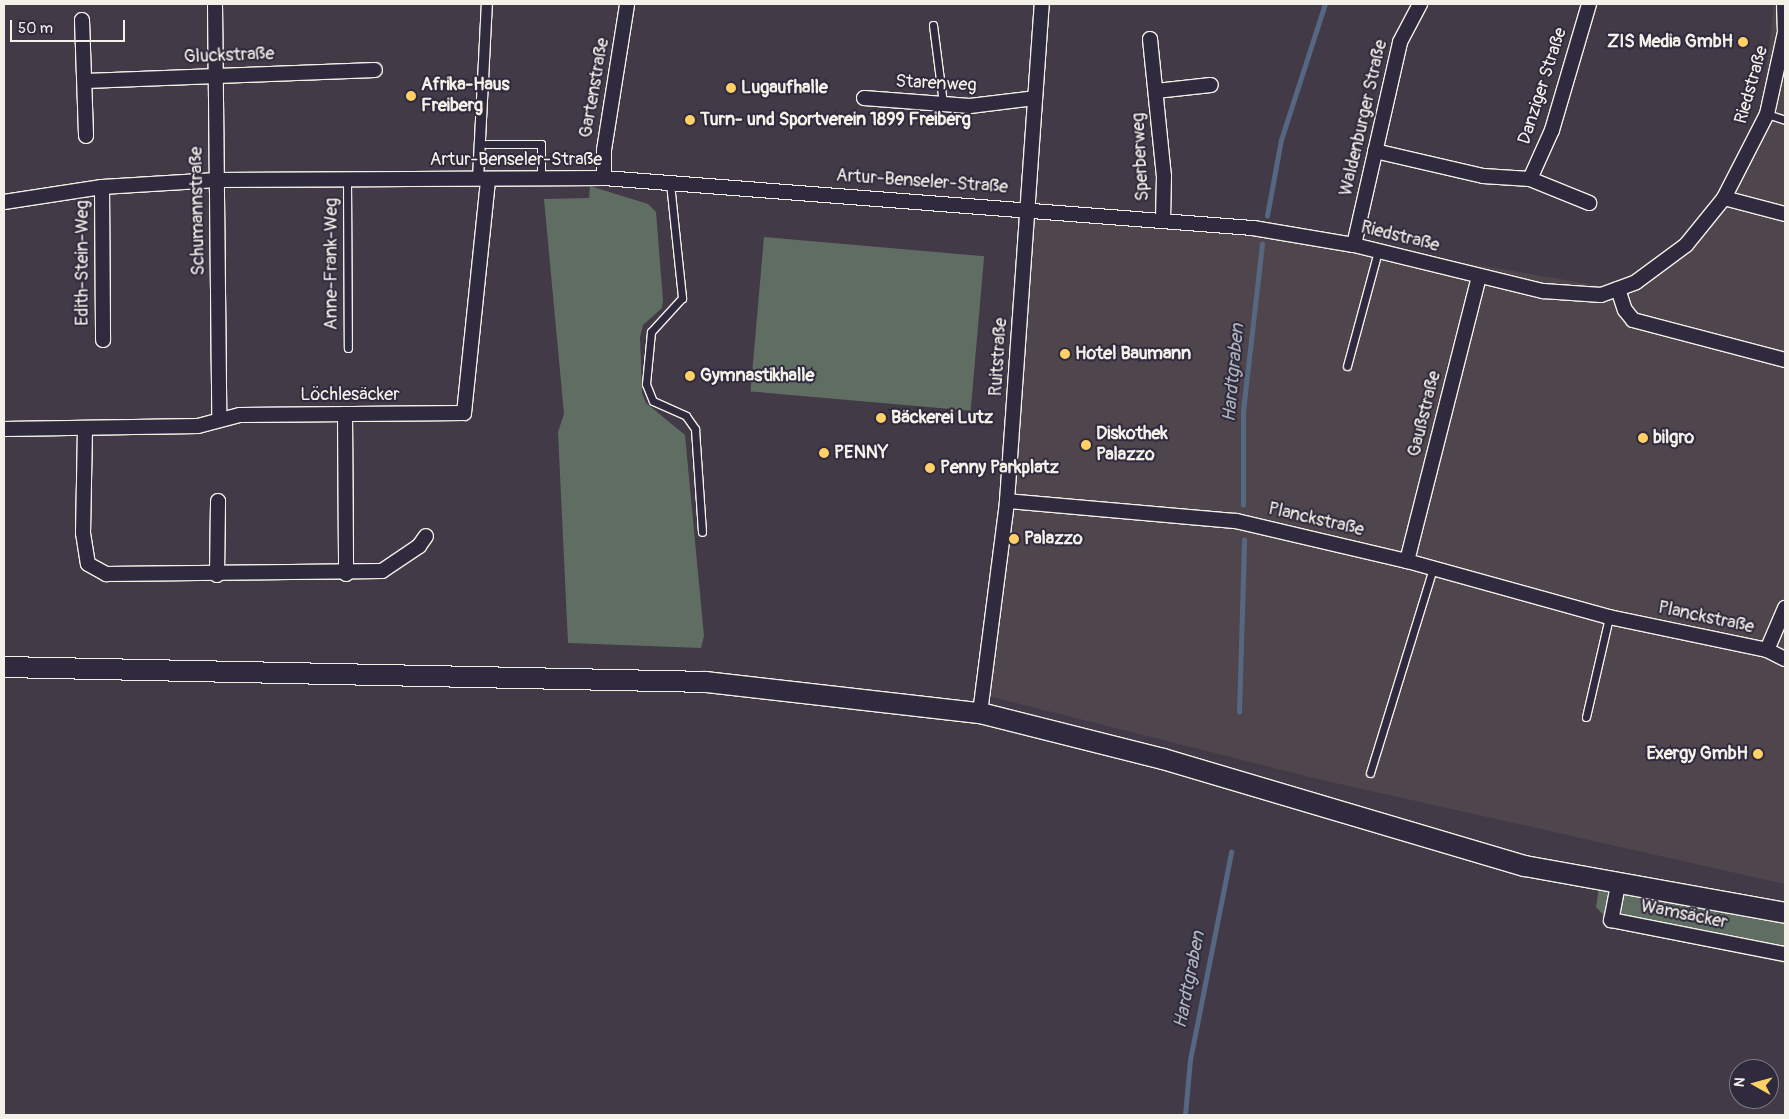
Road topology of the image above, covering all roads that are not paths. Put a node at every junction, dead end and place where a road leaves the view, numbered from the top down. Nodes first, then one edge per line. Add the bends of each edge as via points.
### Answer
1 (215, 4) edge
2 (487, 4) edge
3 (627, 4) edge
4 (1042, 4) edge
5 (1420, 4) edge
6 (1589, 4) edge
7 (1784, 4) edge
8 (82, 20) dead end
9 (933, 25) dead end
10 (1150, 39) dead end
11 (375, 70) dead end
12 (215, 75) junction
13 (86, 81) junction
14 (1211, 85) dead end
15 (1156, 91) junction
16 (864, 98) dead end
17 (1035, 98) junction
18 (943, 103) junction
19 (1767, 114) junction
20 (1785, 120) edge
21 (86, 136) dead end
22 (486, 144) dead end
23 (1375, 151) junction
24 (604, 178) junction
25 (347, 179) junction
26 (483, 179) junction
27 (541, 179) junction
28 (1530, 179) junction
29 (217, 180) junction
30 (670, 183) junction
31 (102, 187) junction
32 (1724, 198) junction
33 (4, 202) edge
34 (1589, 203) dead end
35 (1029, 209) junction
36 (1785, 214) edge
37 (1163, 221) junction
38 (1354, 245) junction
39 (1378, 251) junction
40 (1479, 276) junction
41 (1618, 289) junction
42 (103, 340) dead end
43 (348, 348) dead end
44 (1785, 360) edge
45 (1347, 366) dead end
46 (345, 414) junction
47 (219, 418) junction
48 (4, 429) edge
49 (85, 429) junction
50 (1007, 500) junction
51 (218, 502) dead end
52 (702, 532) dead end
53 (426, 536) dead end
54 (1407, 560) junction
55 (1432, 568) junction
56 (346, 574) junction
57 (217, 575) junction
58 (1785, 608) edge
59 (1609, 617) junction
60 (1766, 650) junction
61 (1785, 659) edge
62 (4, 667) edge
63 (980, 713) junction
64 (1586, 717) dead end
65 (1370, 773) dead end
66 (1618, 885) junction
67 (1785, 912) edge
68 (1785, 954) edge

1 - 12 street, Schumannstraße
2 - 26 street
3 - 24 street, Gartenstraße via 604,150
4 - 17 street, Ruitstraße
5 - 23 street, Waldenburger Straße via 1400,42
6 - 28 street, Danziger Straße via 1552,130
7 - 19 street, Riedstraße via 1785,32
8 - 13 street
9 - 18 lane
10 - 15 street, Sperberweg
11 - 12 street, Gluckstraße
12 - 13 street, Gluckstraße
12 - 29 street, Schumannstraße
13 - 21 street
14 - 15 street, Sperberweg
15 - 37 street, Sperberweg via 1164,176
16 - 18 street, Starenweg
17 - 18 street, Starenweg via 970,106
17 - 35 street, Ruitstraße
19 - 20 lane
19 - 32 street, Riedstraße
22 - 27 lane via 541,144
23 - 28 street via 1483,176
23 - 38 street, Waldenburger Straße
24 - 27 street, Artur-Benseler-Straße
24 - 30 street, Artur-Benseler-Straße
25 - 26 street, Artur-Benseler-Straße
25 - 29 street, Artur-Benseler-Straße
25 - 43 lane, Anne-Frank-Weg
26 - 27 street, Artur-Benseler-Straße
26 - 46 street, Löchlesäcker via 464,413
28 - 34 street
29 - 31 street, Artur-Benseler-Straße
29 - 47 street, Schumannstraße
30 - 35 street, Artur-Benseler-Straße
30 - 52 lane via 682,298 650,332 646,384 653,401 686,416 695,429
31 - 33 street, Artur-Benseler-Straße
31 - 42 street, Edith-Stein-Weg
32 - 36 street
32 - 41 street, Riedstraße via 1686,244 1636,282
35 - 37 street, Riedstraße
35 - 50 street, Ruitstraße
37 - 38 street, Riedstraße via 1253,228
38 - 39 street, Riedstraße
39 - 40 street, Riedstraße
39 - 45 lane
40 - 41 street, Riedstraße via 1563,295 1601,295
40 - 54 street, Gaußstraße
41 - 44 street via 1625,310 1634,320
46 - 47 street, Löchlesäcker
46 - 56 street
47 - 49 street, Löchlesäcker via 198,426
48 - 49 street, Löchlesäcker
49 - 57 street via 83,533 88,564 106,574
50 - 54 street, Planckstraße via 1236,521
50 - 63 street, Ruitstraße
51 - 57 street
53 - 56 street via 420,546 382,571
54 - 55 street, Planckstraße
55 - 59 street, Planckstraße
55 - 65 lane
56 - 57 street
58 - 60 street, Planckstraße
59 - 60 street, Planckstraße
59 - 64 lane
60 - 61 street, Planckstraße
62 - 63 main road via 706,682
63 - 66 main road via 1163,759 1525,866
66 - 67 main road
66 - 68 street, Wamsäcker via 1611,920

